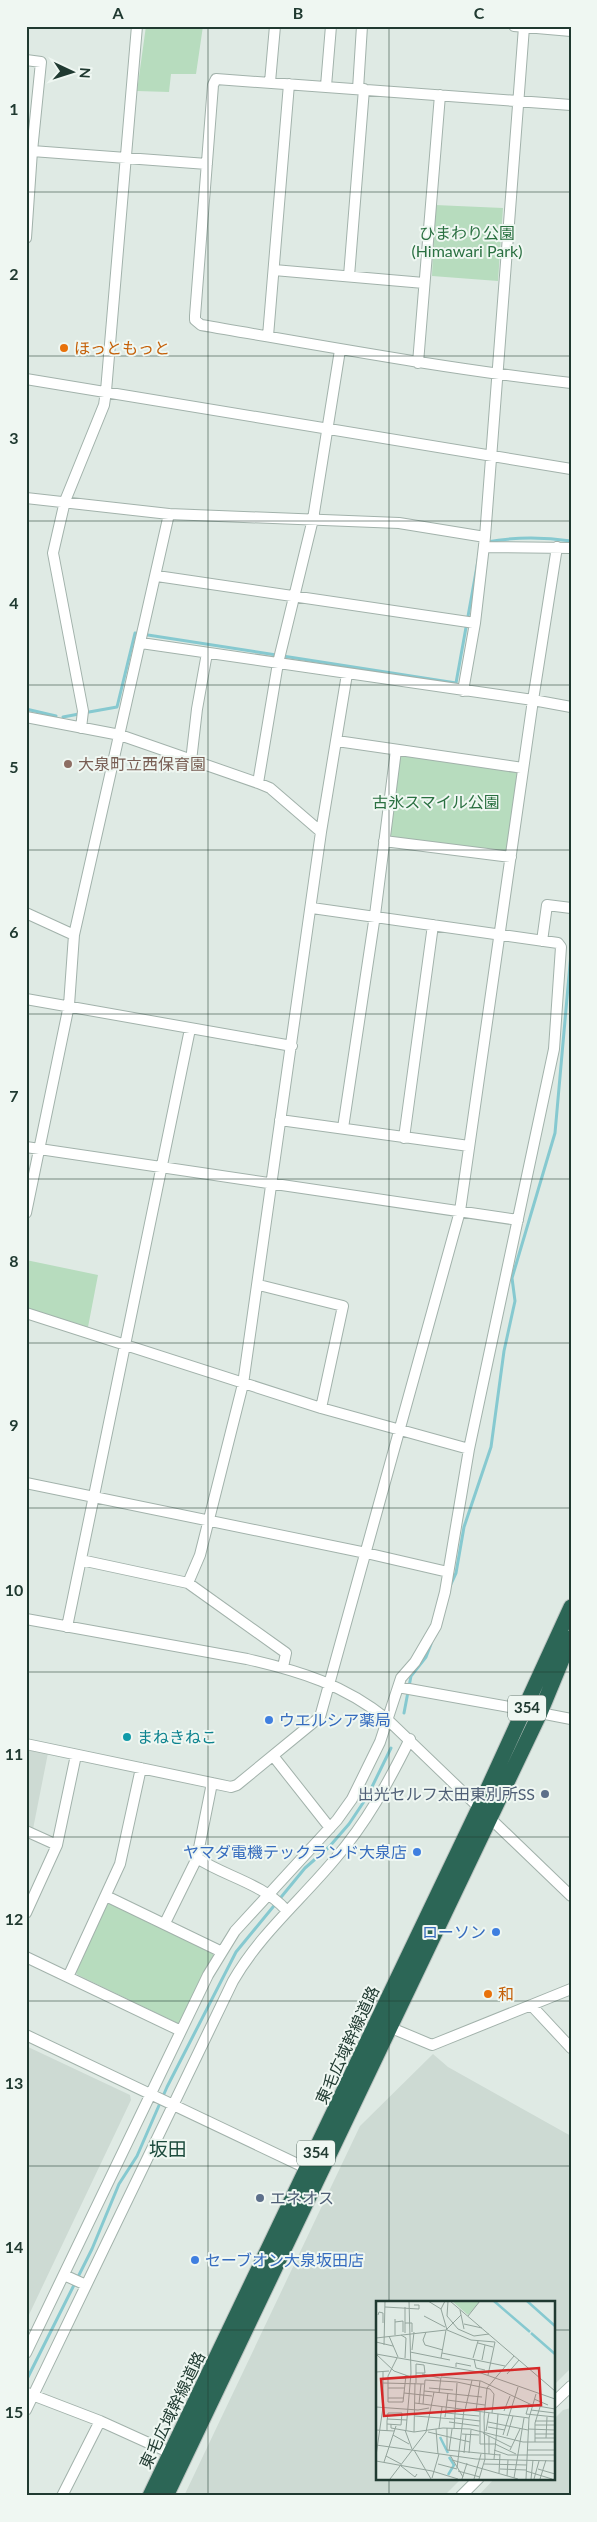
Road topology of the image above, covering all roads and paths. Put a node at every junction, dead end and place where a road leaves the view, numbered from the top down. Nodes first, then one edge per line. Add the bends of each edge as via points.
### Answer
1 (136, 26) edge
2 (275, 26) edge
3 (331, 26) edge
4 (362, 26) edge
5 (514, 26) edge
6 (524, 27) edge
7 (571, 30) edge
8 (26, 60) edge
9 (270, 82) junction
10 (289, 84) junction
11 (326, 86) junction
12 (361, 89) junction
13 (440, 95) junction
14 (519, 100) junction
15 (571, 105) edge
16 (32, 151) junction
17 (127, 160) junction
18 (207, 164) junction
19 (26, 238) edge
20 (274, 270) junction
21 (349, 276) junction
22 (424, 283) junction
23 (268, 336) junction
24 (340, 350) junction
25 (418, 363) junction
26 (498, 374) junction
27 (26, 378) edge
28 (571, 383) edge
29 (106, 391) junction
30 (328, 428) junction
31 (490, 456) junction
32 (571, 469) edge
33 (26, 498) edge
34 (65, 501) junction
35 (169, 514) junction
36 (313, 519) junction
37 (485, 542) junction
38 (557, 547) junction
39 (571, 548) edge
40 (157, 576) junction
41 (293, 596) junction
42 (475, 623) junction
43 (141, 643) junction
44 (207, 653) junction
45 (278, 663) junction
46 (347, 674) junction
47 (463, 691) junction
48 (533, 700) junction
49 (571, 707) edge
50 (26, 717) edge
51 (81, 728) junction
52 (120, 735) junction
53 (337, 741) junction
54 (396, 750) junction
55 (191, 761) junction
56 (523, 768) junction
57 (258, 782) junction
58 (321, 832) junction
59 (384, 842) junction
60 (512, 857) junction
61 (312, 908) junction
62 (571, 908) edge
63 (26, 913) edge
64 (375, 915) junction
65 (434, 925) junction
66 (500, 934) junction
67 (74, 935) junction
68 (542, 941) junction
69 (26, 998) edge
70 (69, 1005) junction
71 (190, 1029) junction
72 (292, 1046) junction
73 (280, 1120) junction
74 (343, 1128) junction
75 (404, 1138) junction
76 (469, 1146) junction
77 (26, 1147) edge
78 (39, 1149) junction
79 (163, 1167) junction
80 (272, 1185) junction
81 (28, 1191) edge
82 (460, 1211) junction
83 (26, 1213) edge
84 (518, 1220) junction
85 (259, 1285) junction
86 (26, 1313) edge
87 (126, 1346) junction
88 (243, 1384) junction
89 (321, 1408) junction
90 (400, 1429) junction
91 (469, 1449) junction
92 (26, 1483) edge
93 (94, 1497) junction
94 (208, 1521) junction
95 (366, 1552) junction
96 (81, 1560) junction
97 (448, 1572) junction
98 (188, 1583) junction
99 (571, 1607) edge
100 (26, 1619) edge
101 (67, 1627) junction
102 (570, 1645) edge
103 (283, 1667) junction
104 (329, 1682) junction
105 (398, 1687) junction
106 (533, 1712) junction
107 (571, 1718) edge
108 (388, 1720) junction
109 (410, 1740) junction
110 (26, 1744) edge
111 (76, 1755) junction
112 (274, 1757) junction
113 (140, 1768) junction
114 (212, 1783) junction
115 (485, 1813) junction
116 (330, 1828) junction
117 (26, 1831) edge
118 (57, 1845) junction
119 (197, 1858) junction
120 (268, 1894) junction
121 (106, 1896) junction
122 (571, 1896) edge
123 (286, 1910) junction
124 (26, 1913) edge
125 (165, 1923) junction
126 (222, 1952) junction
127 (26, 1956) edge
128 (68, 1977) junction
129 (571, 1989) edge
130 (531, 2005) junction
131 (389, 2027) junction
132 (180, 2031) junction
133 (26, 2035) edge
134 (571, 2048) edge
135 (151, 2095) junction
136 (173, 2105) junction
137 (308, 2169) junction
138 (64, 2274) junction
139 (86, 2285) junction
140 (30, 2334) edge
141 (26, 2353) edge
142 (571, 2386) edge
143 (29, 2394) edge
144 (554, 2402) edge
145 (26, 2410) edge
146 (100, 2421) junction
147 (177, 2456) junction
148 (476, 2480) edge
149 (62, 2496) edge
150 (150, 2496) edge
151 (166, 2496) edge
152 (461, 2496) edge

1 - 17 street
2 - 9 street
3 - 11 street
4 - 12 street
5 - 6 street
6 - 7 street
6 - 14 street
8 - 16 street via 41,62
9 - 10 street
9 - 18 street via 221,78 214,82
10 - 11 street
10 - 20 street
11 - 12 street
12 - 13 street
12 - 21 street
13 - 14 street
13 - 22 street
14 - 15 street
14 - 26 street
16 - 17 street
16 - 19 street
17 - 18 street
17 - 29 street
18 - 23 street via 196,320 201,325
20 - 21 street
20 - 23 street
21 - 22 street
22 - 25 street
23 - 24 street
24 - 25 street
24 - 30 street
25 - 26 street
26 - 28 street
26 - 31 street
27 - 29 street
29 - 30 street
29 - 34 street via 104,405
30 - 31 street
30 - 36 street
31 - 32 street
31 - 37 street
33 - 34 street
34 - 35 street
34 - 51 street via 52,553 83,711
35 - 36 street
35 - 40 street
36 - 37 street via 399,523
36 - 41 street
37 - 38 street
37 - 42 street
38 - 39 street
38 - 48 street
40 - 41 street
40 - 43 street
41 - 42 street
41 - 45 street
42 - 47 street
43 - 44 street
43 - 52 street
44 - 45 street
44 - 55 street
45 - 46 street
45 - 57 street
46 - 47 street
46 - 53 street
47 - 48 street
48 - 49 street
48 - 56 street
50 - 51 street
51 - 52 street
52 - 55 street
52 - 67 street
53 - 54 street
53 - 58 street
54 - 56 street
54 - 59 street
55 - 57 street
56 - 60 street
57 - 58 street via 270,788
58 - 61 street
59 - 60 street
59 - 64 street
60 - 66 street
61 - 64 street
61 - 72 street
62 - 68 street via 547,905
63 - 67 street
64 - 65 street
64 - 74 street
65 - 66 street
65 - 75 street
66 - 68 street
66 - 76 street
67 - 70 street
68 - 84 street via 558,943 561,947 554,1048
69 - 70 street
70 - 71 street
70 - 78 street
71 - 72 street
71 - 79 street
72 - 73 street
73 - 74 street
73 - 80 street
74 - 75 street
75 - 76 street
76 - 82 street
77 - 78 street
78 - 79 street
78 - 81 street
79 - 80 street
79 - 87 street
80 - 82 street
80 - 85 street
81 - 83 street
82 - 84 street
82 - 90 street
84 - 91 street
85 - 88 street
85 - 89 street via 343,1306
86 - 87 street
87 - 88 street
87 - 93 street
88 - 89 street
88 - 94 street
89 - 90 street
90 - 91 street
90 - 95 street
91 - 97 street
92 - 93 street
93 - 94 street
93 - 96 street
94 - 95 street
94 - 98 street via 200,1555
95 - 97 street
95 - 104 street
96 - 98 street
96 - 101 street
97 - 105 street via 436,1626
98 - 103 street via 286,1653
99 - 106 highway, 東毛広域幹線道路 / 354
100 - 101 street
101 - 103 street
102 - 106 highway, 東毛広域幹線道路 / 354
103 - 104 street
104 - 108 street via 370,1705
104 - 112 street via 320,1717
105 - 106 street
105 - 108 street
106 - 107 street
106 - 115 highway, 東毛広域幹線道路 / 354
108 - 109 street
108 - 116 street via 352,1799
109 - 115 street
109 - 123 street via 365,1822
110 - 111 street
111 - 113 street
111 - 118 street
112 - 114 street via 236,1785
112 - 116 street
113 - 114 street
113 - 121 street via 120,1864
114 - 119 street
115 - 122 street
115 - 131 highway, 東毛広域幹線道路 / 354
115 - 137 highway, 東毛広域幹線道路 / 354
116 - 120 street
117 - 118 street
118 - 124 street
119 - 120 street
119 - 125 street
120 - 123 street
120 - 126 street via 235,1931
121 - 125 street
121 - 128 street
123 - 136 street via 232,1981
125 - 126 street
126 - 132 street
127 - 128 street
128 - 132 street
129 - 130 street
130 - 131 street via 432,2045
130 - 134 street
131 - 147 highway, 東毛広域幹線道路 / 354
132 - 135 street
133 - 135 street
135 - 136 street
135 - 138 street
136 - 137 street
136 - 139 street
137 - 147 highway, 東毛広域幹線道路 / 354
138 - 139 street
138 - 140 street
139 - 143 street
140 - 141 street
142 - 144 street
143 - 145 street
143 - 146 street
146 - 147 street
146 - 149 street
147 - 150 highway, 東毛広域幹線道路 / 354
147 - 151 highway, 東毛広域幹線道路 / 354
148 - 152 street

